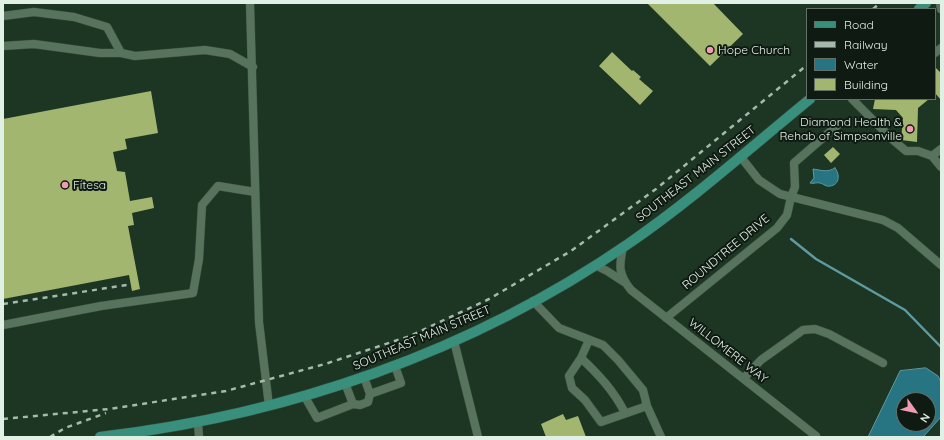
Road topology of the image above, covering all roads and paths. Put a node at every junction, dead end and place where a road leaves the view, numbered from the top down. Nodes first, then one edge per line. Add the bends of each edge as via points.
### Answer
1 (250, 3) edge
2 (940, 3) edge
3 (941, 9) edge
4 (3, 16) edge
5 (3, 46) edge
6 (121, 53) junction
7 (253, 66) junction
8 (809, 100) edge
9 (853, 100) edge
10 (840, 123) dead end
11 (941, 149) edge
12 (740, 156) junction
13 (932, 156) junction
14 (941, 167) edge
15 (255, 192) junction
16 (791, 197) junction
17 (623, 247) junction
18 (595, 265) junction
19 (941, 265) edge
20 (626, 284) junction
21 (534, 301) junction
22 (666, 318) junction
23 (3, 325) edge
24 (589, 340) junction
25 (454, 341) junction
26 (581, 358) junction
27 (883, 363) dead end
28 (395, 366) junction
29 (364, 377) junction
30 (744, 378) junction
31 (345, 384) junction
32 (370, 394) junction
33 (305, 397) junction
34 (353, 404) junction
35 (269, 406) junction
36 (647, 406) junction
37 (625, 413) junction
38 (198, 423) junction
39 (816, 436) edge
40 (100, 437) edge
41 (199, 437) edge
42 (478, 437) edge
43 (661, 437) edge

1 - 7 street
2 - 3 street
4 - 6 street via 34,12 74,17 108,27
5 - 6 street via 34,44 100,53
6 - 7 street via 135,56 205,50 230,54
7 - 15 street
8 - 12 main road, SOUTHEAST MAIN STREET
9 - 13 street via 906,150
10 - 16 street, ROUNDTREE DRIVE via 794,163 795,187
11 - 13 street
12 - 16 street via 759,180 780,194
12 - 17 main road, SOUTHEAST MAIN STREET via 687,201
13 - 14 street
15 - 23 street via 218,186 202,205 199,259 193,293 101,306
15 - 35 street via 259,322
16 - 19 street via 883,220 898,228
16 - 22 street, ROUNDTREE DRIVE via 787,215 777,228
17 - 18 main road, SOUTHEAST MAIN STREET
17 - 20 street, WILLOMERE WAY via 620,264 621,275
18 - 20 street, WILLOMERE WAY
18 - 21 main road, SOUTHEAST MAIN STREET
20 - 22 street, WILLOMERE WAY
21 - 24 street via 559,328
21 - 25 main road, SOUTHEAST MAIN STREET
22 - 30 street, WILLOMERE WAY
24 - 26 street
24 - 36 street via 603,345 618,360 643,390
25 - 28 main road, SOUTHEAST MAIN STREET
25 - 42 street
26 - 37 street via 609,386
26 - 37 street via 569,376 572,388 585,400 601,422
27 - 30 street via 829,334 815,329 803,330 761,360
28 - 29 main road, SOUTHEAST MAIN STREET
28 - 32 street via 401,383
29 - 31 main road, SOUTHEAST MAIN STREET
29 - 32 street
30 - 39 street, WILLOMERE WAY
31 - 33 main road, SOUTHEAST MAIN STREET
31 - 34 street
32 - 34 street via 368,402
33 - 34 street via 317,418
33 - 35 main road, SOUTHEAST MAIN STREET
35 - 38 main road, SOUTHEAST MAIN STREET
36 - 37 street
36 - 43 street
38 - 40 main road, SOUTHEAST MAIN STREET
38 - 41 street

